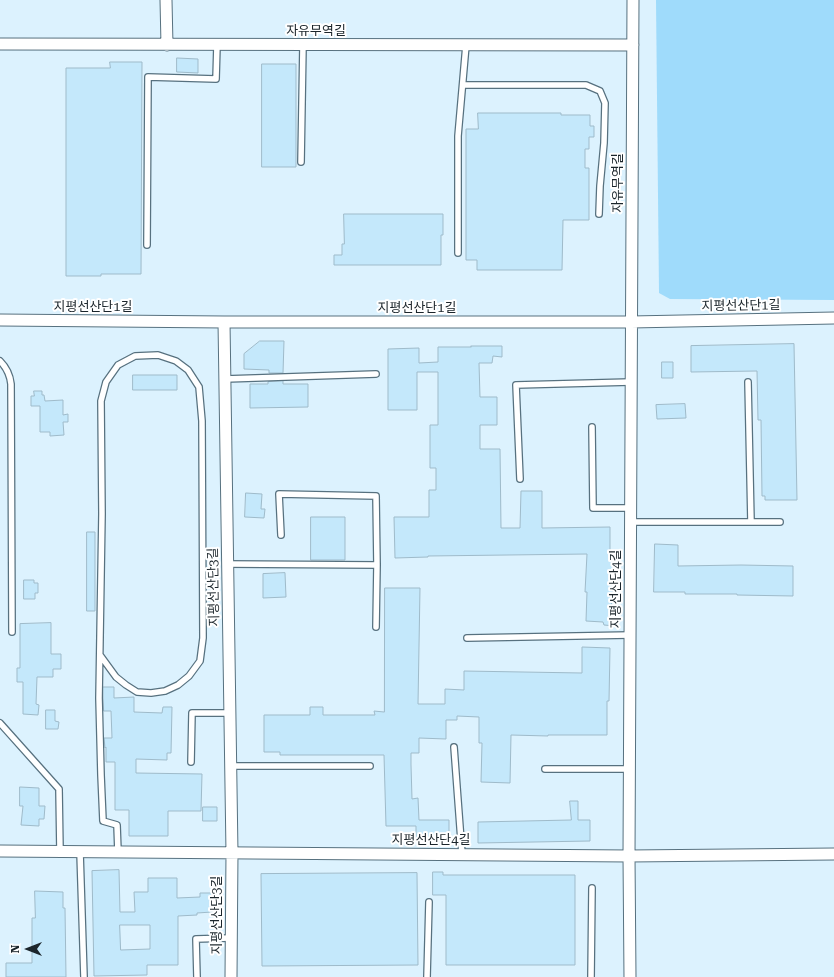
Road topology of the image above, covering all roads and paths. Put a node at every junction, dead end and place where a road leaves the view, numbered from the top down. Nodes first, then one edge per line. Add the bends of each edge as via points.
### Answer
1 (166, 0) edge
2 (633, 0) edge
3 (0, 44) edge
4 (167, 44) junction
5 (217, 44) junction
6 (303, 45) junction
7 (466, 45) junction
8 (633, 45) junction
9 (463, 86) junction
10 (301, 162) dead end
11 (599, 214) dead end
12 (147, 244) dead end
13 (458, 253) dead end
14 (834, 318) edge
15 (0, 320) edge
16 (224, 322) junction
17 (631, 322) junction
18 (0, 361) edge
19 (376, 374) dead end
20 (225, 379) junction
21 (631, 382) junction
22 (748, 382) dead end
23 (592, 427) dead end
24 (520, 479) dead end
25 (631, 508) junction
26 (631, 522) junction
27 (751, 522) junction
28 (780, 522) dead end
29 (281, 535) dead end
30 (227, 564) junction
31 (377, 565) junction
32 (376, 627) dead end
33 (12, 632) dead end
34 (630, 635) junction
35 (467, 638) dead end
36 (100, 655) junction
37 (230, 713) junction
38 (0, 723) edge
39 (454, 747) dead end
40 (190, 762) dead end
41 (230, 766) junction
42 (370, 766) dead end
43 (545, 769) dead end
44 (630, 769) junction
45 (0, 851) edge
46 (60, 852) junction
47 (80, 852) junction
48 (118, 852) junction
49 (232, 853) junction
50 (462, 854) junction
51 (834, 854) edge
52 (629, 856) junction
53 (592, 888) dead end
54 (429, 902) dead end
55 (231, 938) junction
56 (84, 977) edge
57 (197, 977) edge
58 (231, 977) edge
59 (427, 977) edge
60 (591, 977) edge
61 (630, 977) edge

1 - 4 street
2 - 8 street, 자유무역길
3 - 4 street, 자유무역길
4 - 5 street, 자유무역길
5 - 6 street, 자유무역길
5 - 12 lane via 216,79 148,77
6 - 7 street, 자유무역길
6 - 10 lane
7 - 8 street, 자유무역길
7 - 9 lane
8 - 17 street, 자유무역길
9 - 11 lane via 586,86 600,91 605,103
9 - 13 lane via 458,136
14 - 17 street, 지평선산단1길
15 - 16 street, 지평선산단1길
16 - 17 street, 지평선산단1길
16 - 20 street, 지평선산단3길
17 - 21 street, 지평선산단4길
18 - 33 lane via 10,376 11,384
19 - 20 lane
20 - 30 street, 지평선산단3길
21 - 24 lane via 516,385
21 - 25 street, 지평선산단4길
22 - 27 lane
23 - 25 lane via 593,508
25 - 26 street, 지평선산단4길
26 - 27 lane
26 - 34 street, 지평선산단4길
27 - 28 lane
29 - 31 lane via 279,494 376,496
30 - 31 lane
30 - 37 street, 지평선산단3길
31 - 32 lane
34 - 35 lane
34 - 44 street, 지평선산단4길
36 - 36 lane via 101,401 106,382 118,365 135,356 158,355 176,361 188,370 199,386 202,421 203,631 200,661 189,676 178,685 165,691 151,693 137,692 126,685 116,677
36 - 48 lane via 99,698 104,821 117,825
37 - 40 lane via 192,713
37 - 41 street, 지평선산단3길
38 - 46 lane via 59,789
39 - 50 lane
41 - 42 lane
41 - 49 street, 지평선산단3길
43 - 44 lane
44 - 52 street, 지평선산단4길
45 - 46 street
46 - 47 street
47 - 48 street
47 - 56 lane
48 - 49 street
49 - 50 street, 지평선산단4길
49 - 55 street, 지평선산단3길
50 - 52 street, 지평선산단4길
51 - 52 street
52 - 61 street, 지평선산단4길
53 - 60 lane
54 - 59 lane
55 - 57 lane via 196,939
55 - 58 street, 지평선산단3길

